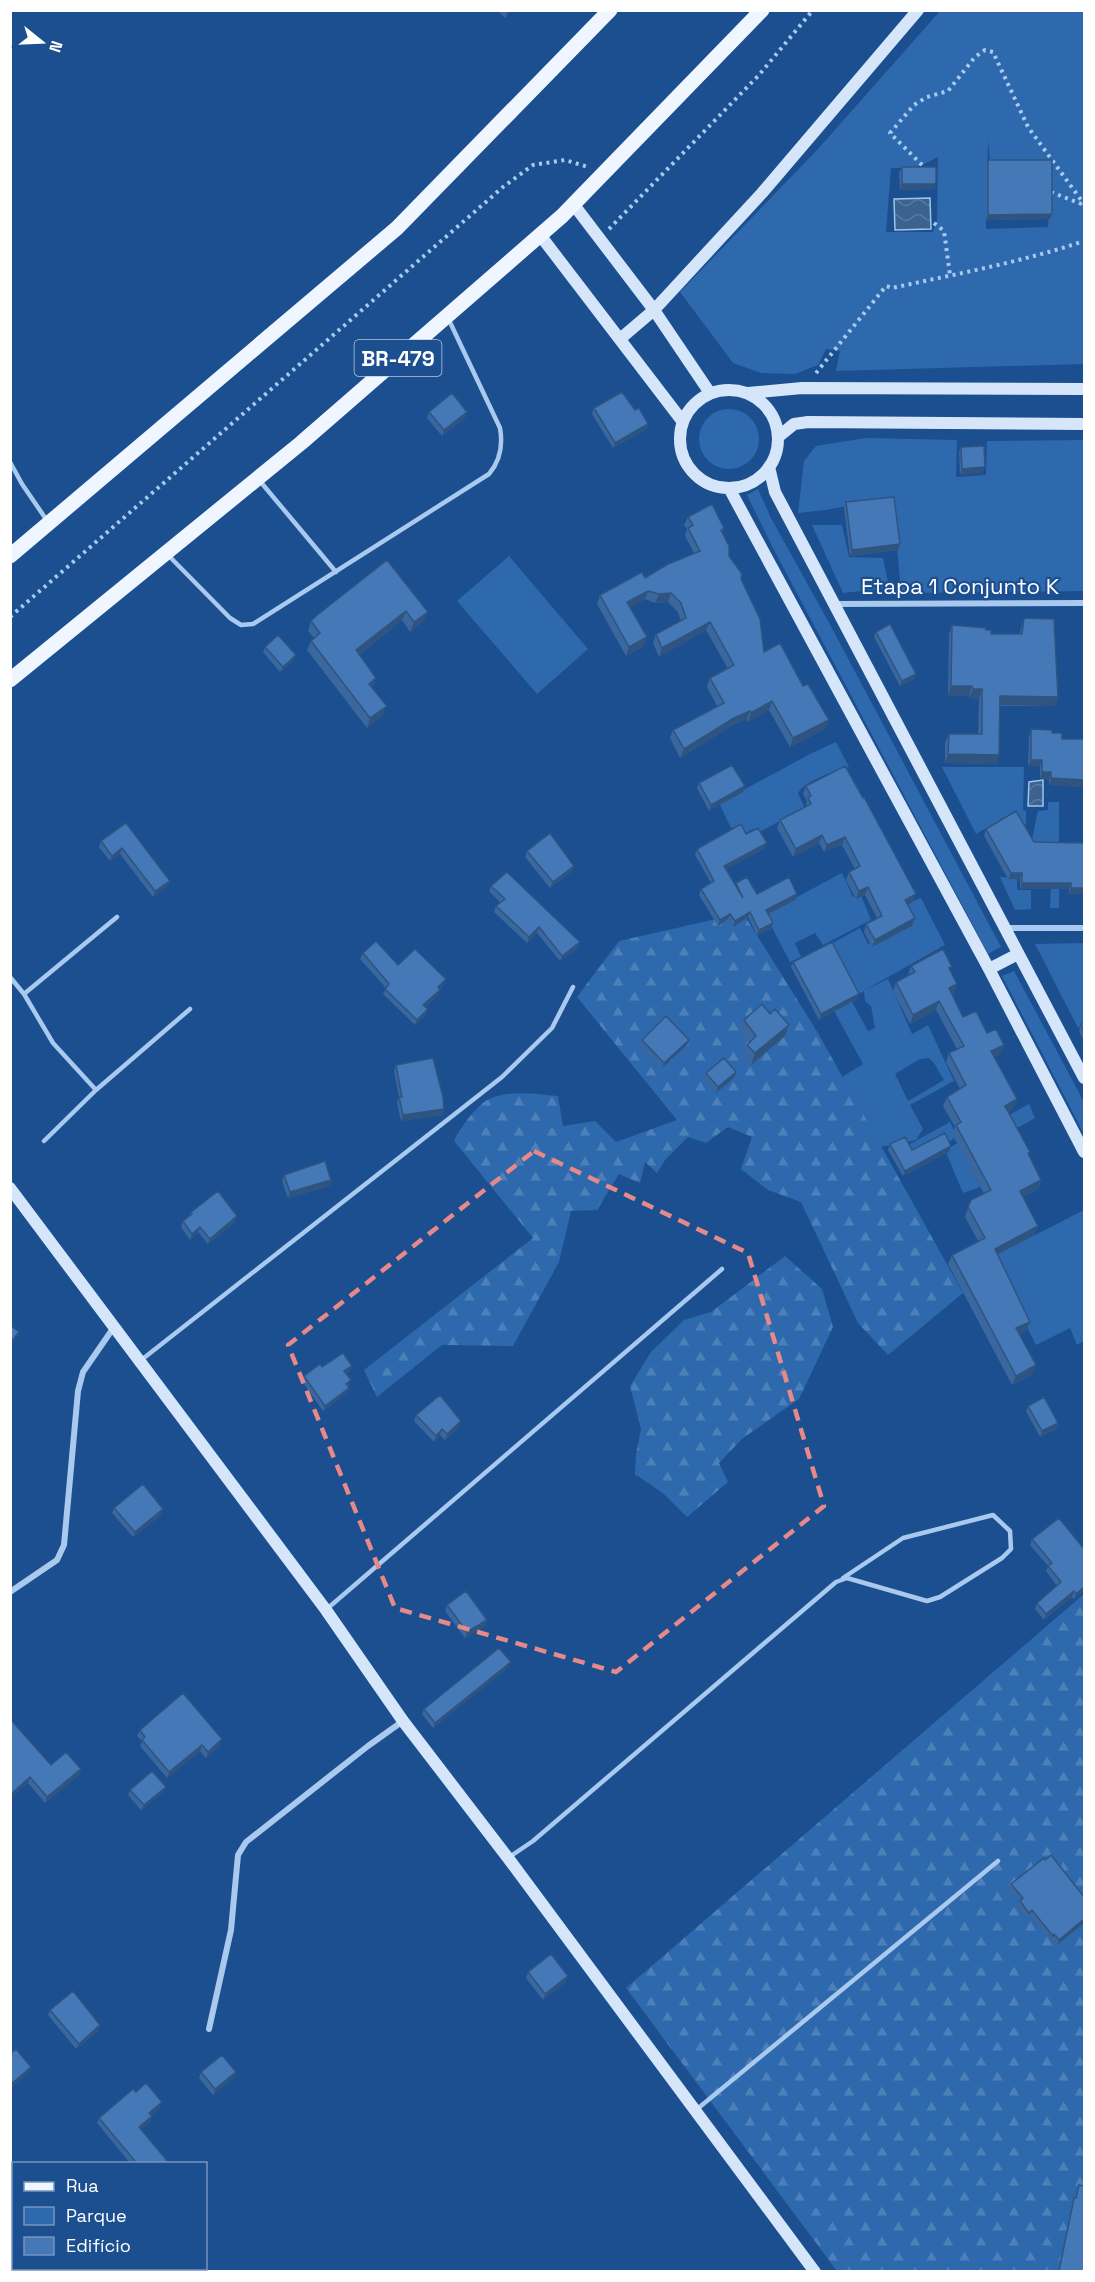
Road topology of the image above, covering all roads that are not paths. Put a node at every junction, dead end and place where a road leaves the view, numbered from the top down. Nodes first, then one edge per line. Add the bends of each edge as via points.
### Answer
1 (610, 10) edge
2 (762, 10) edge
3 (918, 10) edge
4 (574, 205) junction
5 (540, 235) junction
6 (654, 310) junction
7 (447, 316) junction
8 (620, 339) junction
9 (1084, 389) edge
10 (710, 393) junction
11 (748, 393) junction
12 (683, 422) junction
13 (1084, 424) edge
14 (778, 437) junction
15 (10, 462) edge
16 (769, 467) junction
17 (257, 478) junction
18 (729, 488) junction
19 (50, 524) junction
20 (166, 553) junction
21 (10, 556) edge
22 (336, 572) junction
23 (1084, 603) edge
24 (835, 604) junction
25 (10, 680) edge
26 (117, 917) dead end
27 (1005, 928) junction
28 (1084, 928) edge
29 (1018, 954) junction
30 (989, 969) junction
31 (10, 977) edge
32 (573, 987) dead end
33 (24, 993) junction
34 (190, 1010) dead end
35 (1084, 1078) edge
36 (96, 1090) junction
37 (44, 1141) dead end
38 (1084, 1152) edge
39 (10, 1188) edge
40 (722, 1269) dead end
41 (114, 1327) junction
42 (140, 1361) junction
43 (843, 1578) junction
44 (10, 1592) edge
45 (326, 1610) junction
46 (403, 1721) junction
47 (508, 1858) junction
48 (998, 1861) dead end
49 (209, 2029) dead end
50 (696, 2110) junction
51 (815, 2271) edge

1 - 19 main road via 397,228
2 - 4 main road, BR-479
3 - 6 street via 762,193
4 - 5 main road, BR-479
4 - 6 street
5 - 7 main road, BR-479
5 - 8 street
6 - 8 street
6 - 10 street
7 - 17 main road, BR-479
7 - 22 lane via 500,428 502,441 496,466
8 - 12 street
9 - 11 street via 802,388
10 - 11 street
10 - 12 street via 694,405
11 - 14 street via 774,419
12 - 18 street via 680,440 684,459 695,474 710,484
13 - 14 street via 808,422 794,424
14 - 16 street
15 - 19 lane
16 - 18 street via 744,486
16 - 24 street via 775,492
17 - 20 main road, BR-479
17 - 22 lane
18 - 30 street
19 - 21 main road
20 - 22 lane via 241,625 253,624
20 - 25 main road, BR-479
23 - 24 street, Etapa 1 Conjunto K
24 - 27 street
26 - 33 lane
27 - 28 street
27 - 29 street
29 - 30 street
29 - 35 street
30 - 38 street
31 - 33 lane
32 - 42 lane via 552,1028 502,1077
33 - 36 lane via 53,1043
34 - 36 lane
36 - 37 lane
39 - 41 street
40 - 45 lane
41 - 42 street
41 - 44 street via 83,1372 78,1391 64,1545 57,1560
42 - 45 street
43 - 43 lane via 916,1599 933,1600 1002,1558 1011,1549 1010,1531 993,1515 903,1538
43 - 47 lane
45 - 46 street
46 - 47 street
46 - 49 street via 242,1848 238,1855 231,1930
47 - 50 street
48 - 50 lane
50 - 51 street

